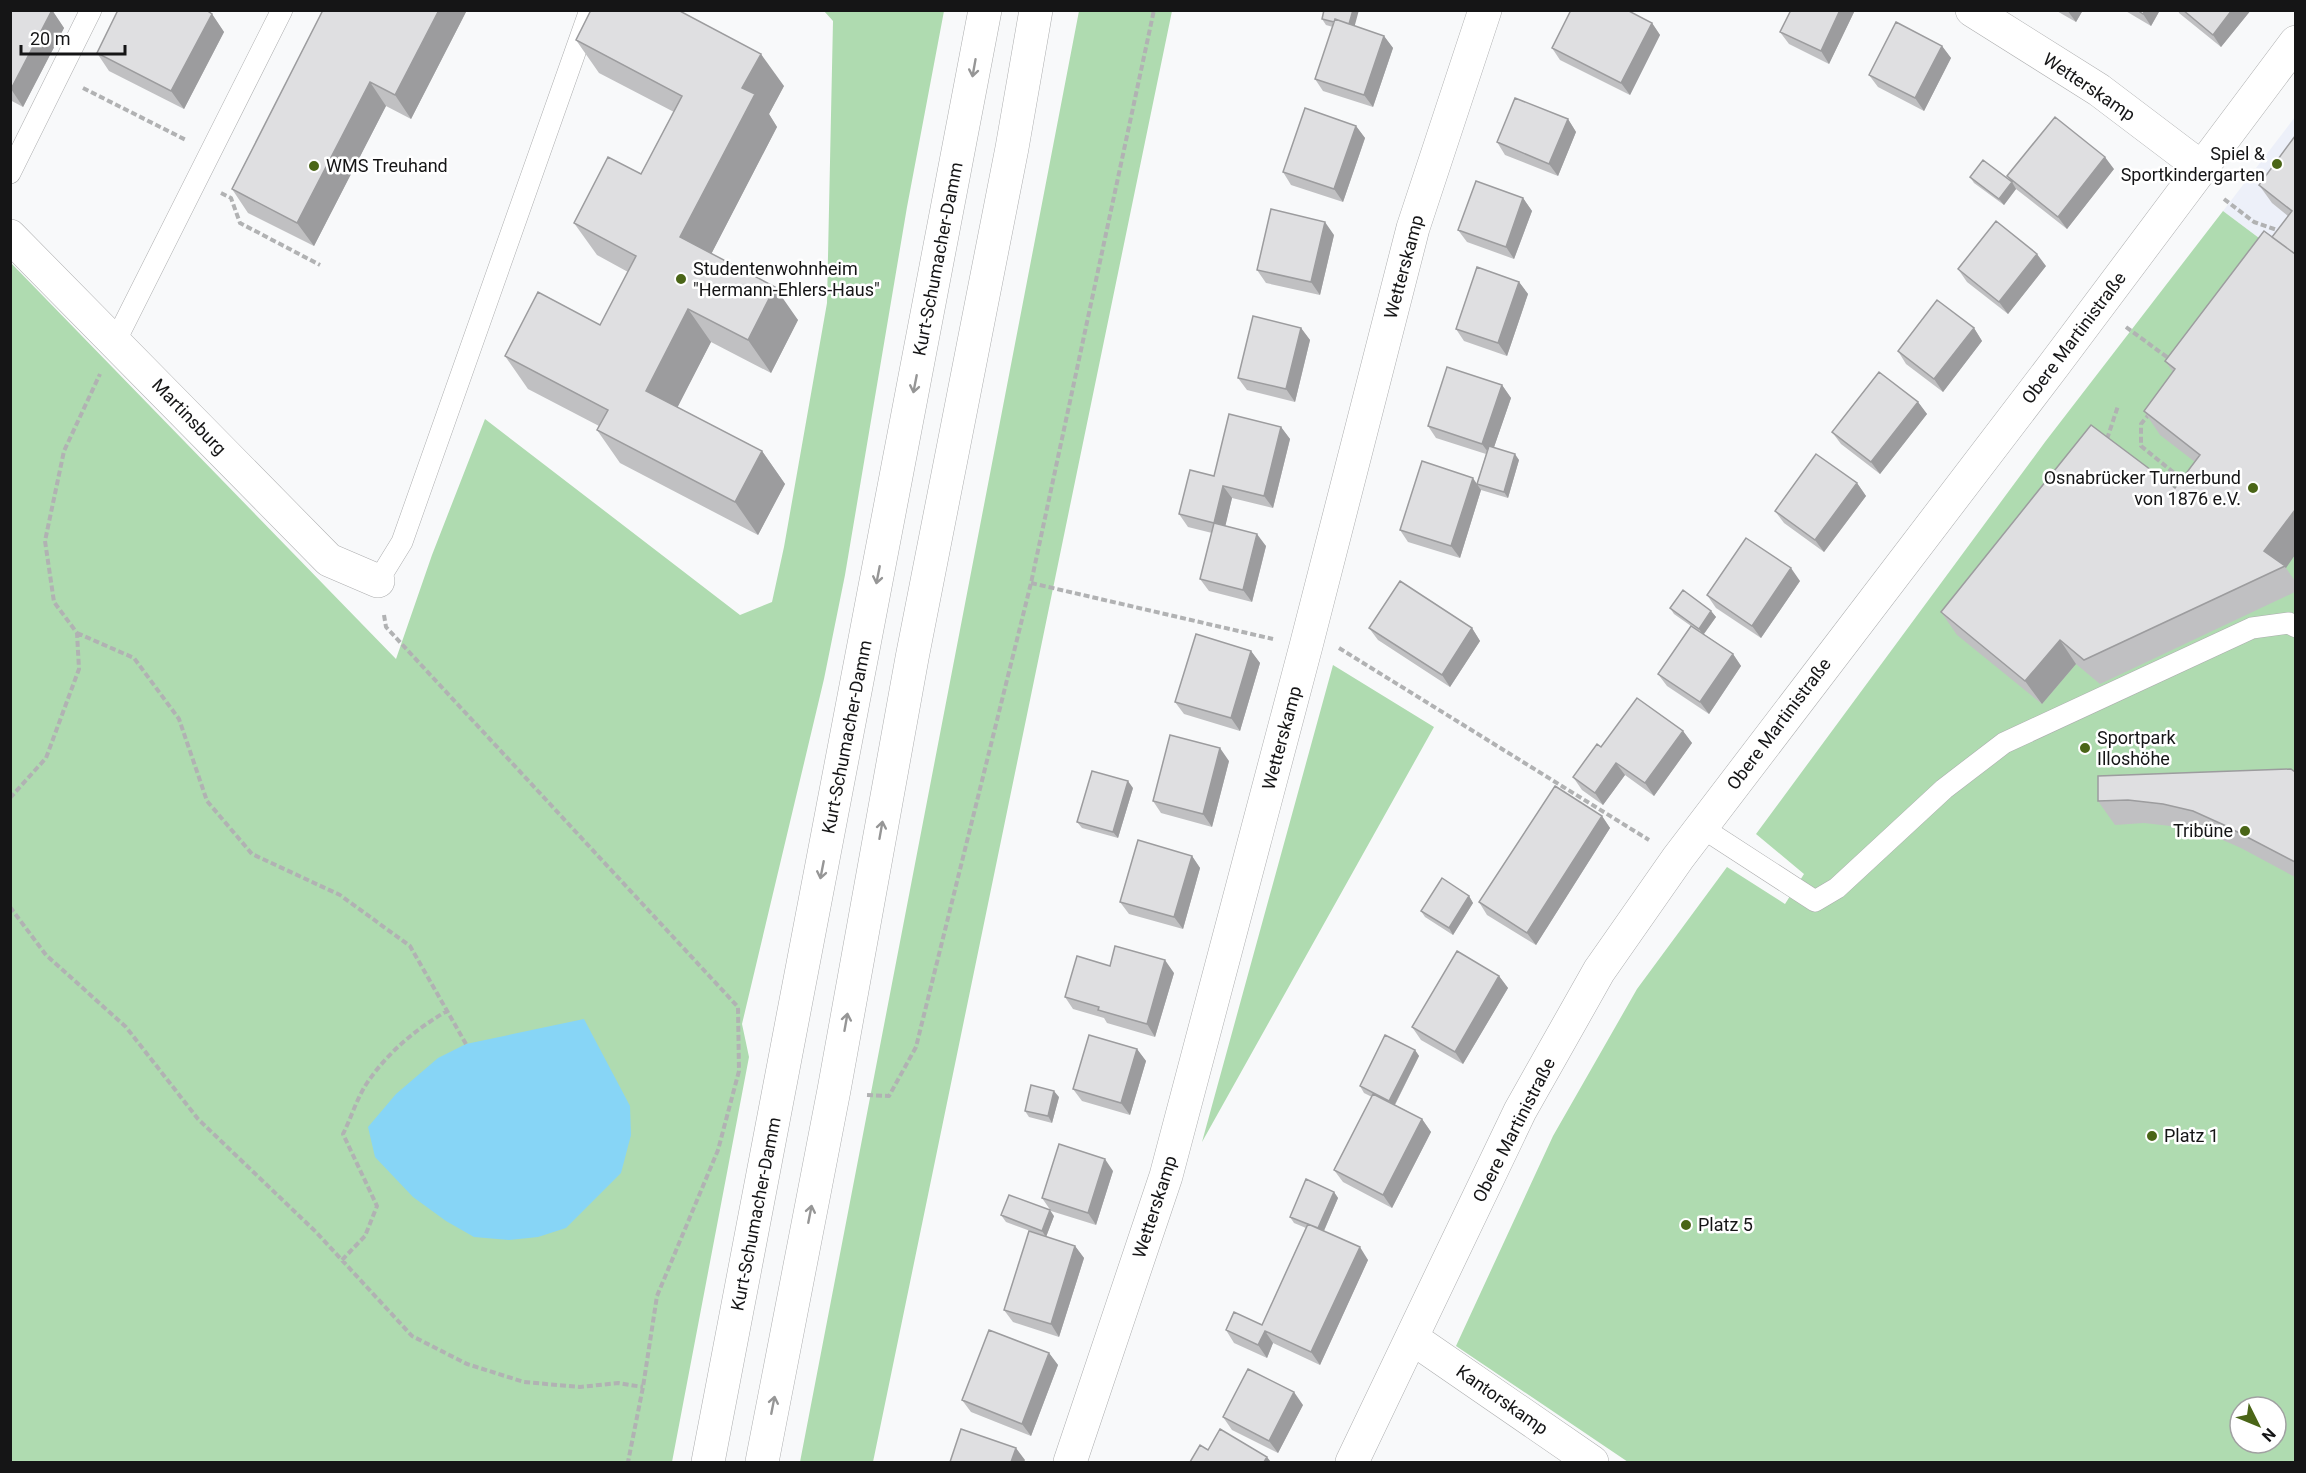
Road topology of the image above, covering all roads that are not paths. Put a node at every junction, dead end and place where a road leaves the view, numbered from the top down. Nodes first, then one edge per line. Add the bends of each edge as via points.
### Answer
1 (91, 10) edge
2 (282, 10) edge
3 (590, 10) edge
4 (985, 10) edge
5 (1036, 10) edge
6 (1485, 10) edge
7 (1972, 10) edge
8 (2295, 42) edge
9 (2202, 168) junction
10 (10, 173) edge
11 (10, 236) edge
12 (115, 342) junction
13 (378, 581) joint
14 (2295, 627) edge
15 (1701, 827) junction
16 (1412, 1338) junction
17 (708, 1462) edge
18 (762, 1462) edge
19 (1070, 1462) edge
20 (1352, 1462) edge
21 (1592, 1462) edge

1 - 10 lane
2 - 12 lane
3 - 13 lane via 402,543
4 -> 17 street, Kurt-Schumacher-Damm
18 -> 5 street
6 - 19 street, Wetterskamp via 1413,228 1166,1176
7 - 9 street, Wetterskamp via 2099,90
8 - 9 street, Obere Martinistraße
9 - 15 street, Obere Martinistraße
11 - 12 street, Martinsburg
12 - 13 street, Martinsburg via 329,560
14 - 15 lane via 2289,623 2252,628 2004,742 1944,789 1837,888 1815,901
15 - 16 street, Obere Martinistraße via 1599,970 1520,1111
16 - 20 street, Obere Martinistraße
16 - 21 street, Kantorskamp

